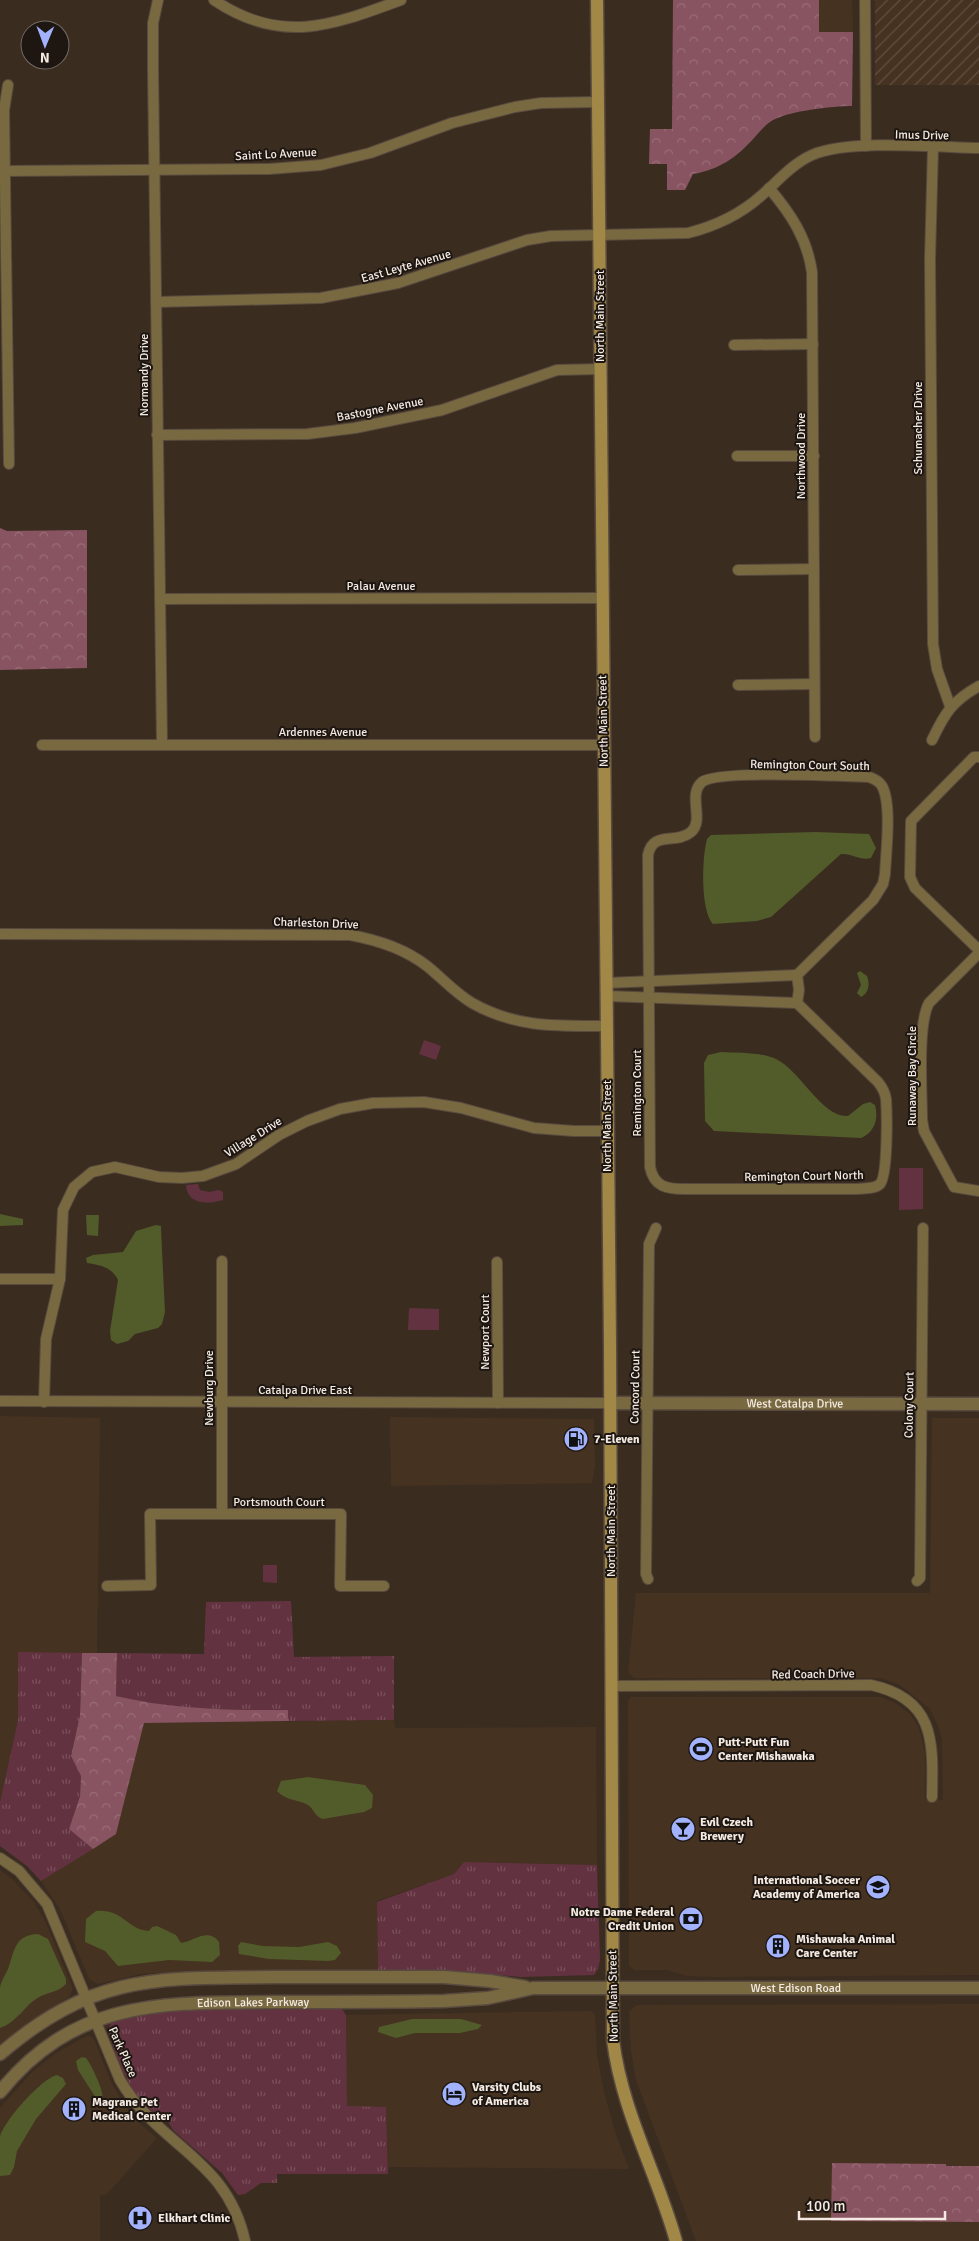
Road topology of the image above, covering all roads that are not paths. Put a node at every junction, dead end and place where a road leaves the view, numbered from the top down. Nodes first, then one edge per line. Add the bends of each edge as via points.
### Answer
1 (214, 0) edge
2 (401, 0) edge
3 (597, 0) edge
4 (866, 0) edge
5 (160, 2) edge
6 (8, 85) dead end
7 (598, 102) junction
8 (866, 146) junction
9 (933, 147) junction
10 (979, 148) edge
11 (154, 170) junction
12 (5, 171) junction
13 (769, 188) junction
14 (599, 235) junction
15 (156, 302) junction
16 (3, 322) edge
17 (813, 344) junction
18 (734, 345) dead end
19 (601, 369) junction
20 (157, 435) junction
21 (737, 456) dead end
22 (814, 456) junction
23 (8, 464) dead end
24 (814, 569) junction
25 (738, 570) dead end
26 (602, 598) junction
27 (160, 599) junction
28 (814, 684) junction
29 (738, 685) dead end
30 (979, 686) edge
31 (950, 706) junction
32 (814, 737) dead end
33 (932, 740) dead end
34 (162, 744) junction
35 (42, 745) dead end
36 (604, 745) junction
37 (979, 757) edge
38 (649, 850) joint
39 (0, 934) edge
40 (979, 952) edge
41 (796, 975) junction
42 (606, 983) junction
43 (649, 983) junction
44 (606, 996) junction
45 (649, 996) junction
46 (797, 1003) junction
47 (606, 1026) junction
48 (607, 1131) junction
49 (660, 1186) joint
50 (979, 1191) edge
51 (656, 1228) dead end
52 (923, 1228) dead end
53 (222, 1262) dead end
54 (497, 1262) dead end
55 (0, 1279) edge
56 (60, 1279) junction
57 (0, 1401) edge
58 (44, 1402) junction
59 (222, 1403) junction
60 (498, 1403) junction
61 (610, 1403) junction
62 (648, 1403) junction
63 (921, 1404) junction
64 (979, 1404) edge
65 (222, 1514) junction
66 (648, 1579) dead end
67 (917, 1581) dead end
68 (107, 1586) dead end
69 (384, 1586) dead end
70 (612, 1686) junction
71 (932, 1797) dead end
72 (0, 1858) edge
73 (612, 1987) junction
74 (533, 1988) junction
75 (979, 1988) edge
76 (86, 1998) junction
77 (96, 2021) junction
78 (0, 2054) edge
79 (0, 2092) edge
80 (245, 2241) edge
81 (676, 2241) edge

1 - 2 street via 244,17 296,28 333,24
3 - 7 main road, North Main Street
4 - 8 street
5 - 11 street, Normandy Drive via 153,39
6 - 12 street via 4,110
7 - 11 street, Saint Lo Avenue via 515,107 452,123 370,153 321,165
7 - 14 main road, North Main Street
8 - 9 street, Imus Drive
8 - 13 street, Imus Drive via 835,148 813,155
9 - 10 street, Imus Drive
9 - 31 street, Schumacher Drive via 930,288 934,644 937,669
11 - 12 street, Saint Lo Avenue
11 - 15 street, Normandy Drive
12 - 16 street
13 - 14 street, East Leyte Avenue via 736,214 705,229 668,235
13 - 17 street, Northwood Drive via 798,227 809,255 813,287
14 - 15 street, East Leyte Avenue via 527,240 398,284 321,298
14 - 19 main road, North Main Street
15 - 20 street, Normandy Drive
16 - 23 street
17 - 18 street
17 - 22 street, Northwood Drive
19 - 20 street, Bastogne Avenue via 549,372 442,410 355,428 307,434
19 - 26 main road, North Main Street
20 - 27 street, Normandy Drive
21 - 22 street
22 - 24 street, Northwood Drive
24 - 25 street
24 - 28 street, Northwood Drive
26 - 27 street, Palau Avenue
26 - 36 main road, North Main Street
27 - 34 street, Normandy Drive
28 - 29 street
28 - 32 street, Northwood Drive
30 - 31 street
31 - 33 street
34 - 35 street, Ardennes Avenue
34 - 36 street, Ardennes Avenue
36 - 42 main road, North Main Street
37 - 40 street, Runaway Bay Circle via 974,757 911,821 910,877 915,888
38 - 41 street, Remington Court South via 659,840 683,837 693,830 698,786 704,781 736,776 869,777 878,780 886,796 883,884 873,900
38 - 43 street, Remington Court
39 - 47 street, Charleston Drive via 350,935 380,942 414,957 461,996 499,1015 544,1026
40 - 50 street, Runaway Bay Circle via 929,1003 926,1010 922,1120 924,1131 954,1186
41 - 43 street
41 - 46 street
42 - 43 street
42 - 44 main road, North Main Street
43 - 45 street, Remington Court
44 - 45 street
44 - 47 main road, North Main Street
45 - 46 street
45 - 49 street, Remington Court via 650,1167
46 - 49 street, Remington Court North via 884,1090 885,1170 880,1184 858,1189 666,1189
47 - 48 main road, North Main Street
48 - 56 street, Village Drive via 534,1128 461,1108 424,1102 373,1102 307,1120 236,1164 208,1174 171,1178 105,1168 82,1179 68,1197 62,1219
48 - 61 main road, North Main Street
51 - 62 street, Concord Court via 649,1244
52 - 63 street, Colony Court
53 - 59 street, Newburg Drive
54 - 60 street, Newport Court
55 - 56 street
56 - 58 street, Village Drive via 46,1339
57 - 58 street, Catalpa Drive East
58 - 59 street, Catalpa Drive East
59 - 60 street, Catalpa Drive East
59 - 65 street, Newburg Drive
60 - 61 street, Catalpa Drive East
61 - 62 street, West Catalpa Drive
61 - 70 main road, North Main Street
62 - 63 street, West Catalpa Drive
62 - 66 street, Concord Court
63 - 64 street, West Catalpa Drive
63 - 67 street, Colony Court via 920,1578
65 - 68 street via 150,1514 151,1585
65 - 69 street, Portsmouth Court via 341,1514 340,1586
70 - 71 street, Red Coach Drive via 871,1686 886,1689 915,1709 928,1729 933,1752
70 - 73 main road, North Main Street
72 - 76 street, Park Place via 19,1871 43,1897
73 - 74 street, Edison Lakes Parkway
73 - 75 street, West Edison Road
73 - 81 main road, North Main Street via 613,2040 618,2074 634,2128
74 - 76 street, Edison Lakes Parkway via 444,1977 177,1978 128,1984
74 - 77 street, Edison Lakes Parkway via 488,1998 444,2001 165,2004 116,2013
76 - 77 street, Park Place
76 - 78 street, Edison Lakes Parkway via 43,2021
77 - 79 street, Edison Lakes Parkway via 43,2051
77 - 80 street, Park Place via 120,2080 130,2096 155,2124 220,2183 236,2210

